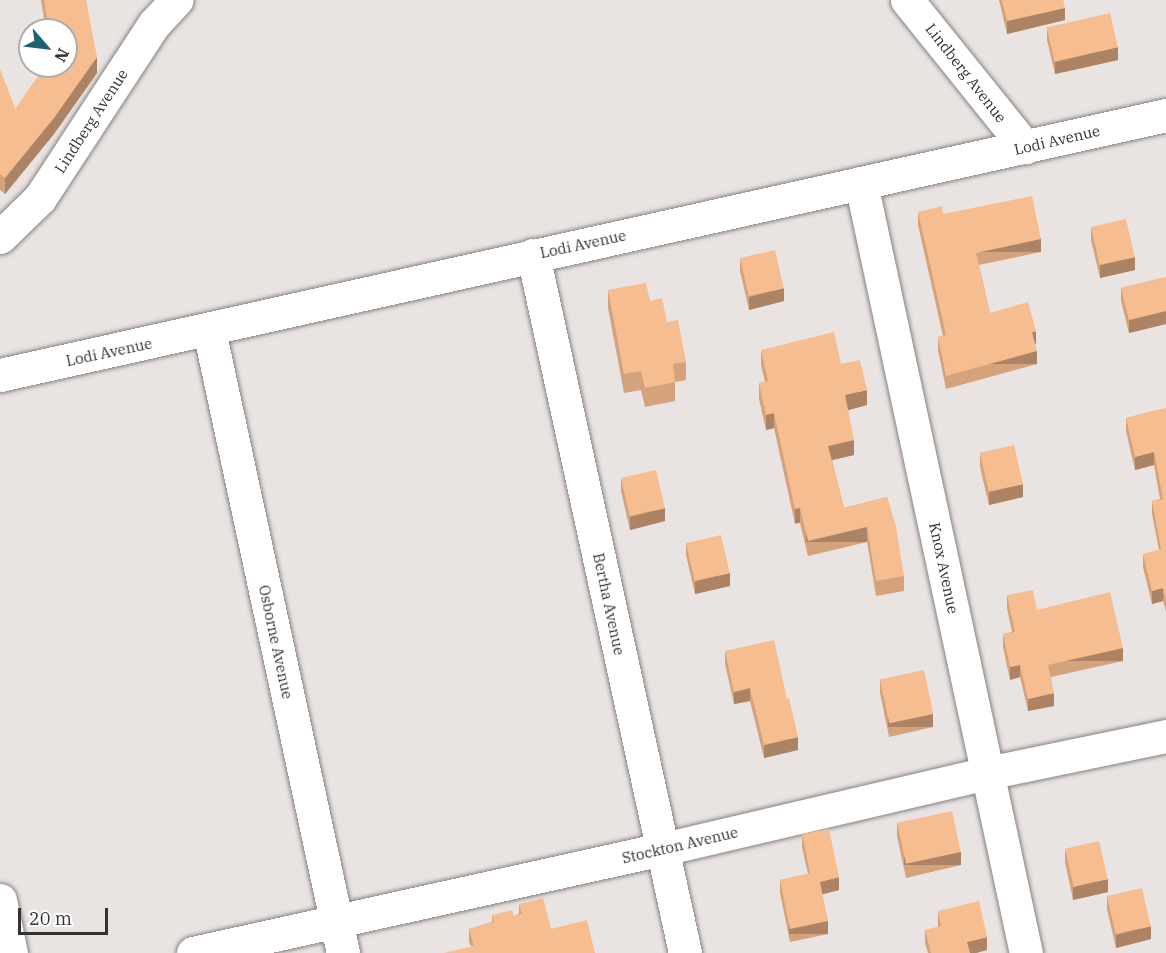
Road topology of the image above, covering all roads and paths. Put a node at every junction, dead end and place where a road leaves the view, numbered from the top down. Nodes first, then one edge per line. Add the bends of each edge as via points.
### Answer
1 (176, 0) edge
2 (907, 0) edge
3 (1166, 115) edge
4 (1025, 147) junction
5 (861, 183) junction
6 (0, 237) edge
7 (532, 255) junction
8 (209, 330) junction
9 (0, 375) edge
10 (1166, 736) edge
11 (987, 773) junction
12 (663, 849) junction
13 (0, 900) edge
14 (339, 938) edge
15 (11, 953) edge
16 (193, 953) edge
17 (685, 953) edge
18 (1026, 953) edge

1 - 6 street, Lindberg Avenue via 154,24 40,198
2 - 4 street, Lindberg Avenue
3 - 4 street, Lodi Avenue
4 - 5 street, Lodi Avenue
5 - 7 street, Lodi Avenue
5 - 11 street, Knox Avenue
7 - 8 street, Lodi Avenue
7 - 12 street, Bertha Avenue
8 - 9 street, Lodi Avenue
8 - 14 street, Osborne Avenue
10 - 11 street, Stockton Avenue
11 - 12 street, Stockton Avenue
11 - 18 street, Knox Avenue
12 - 14 street, Stockton Avenue
12 - 17 street, Bertha Avenue
13 - 15 street
14 - 16 street, Stockton Avenue

